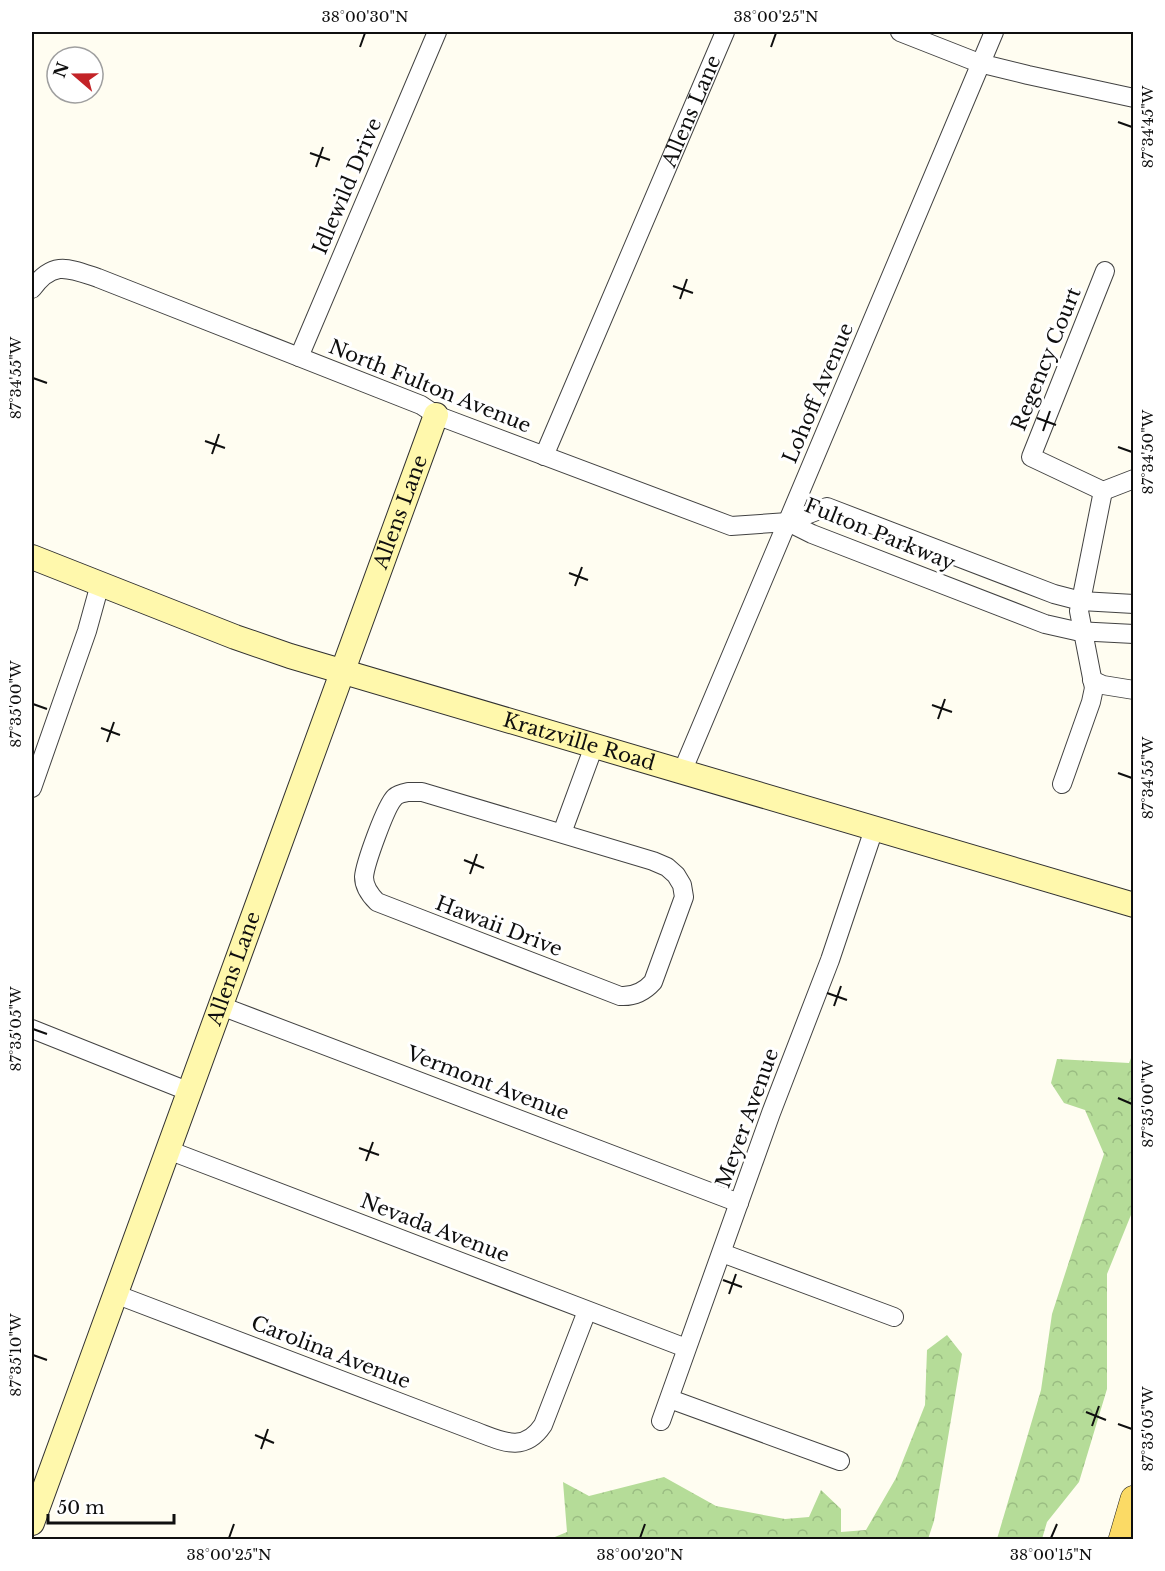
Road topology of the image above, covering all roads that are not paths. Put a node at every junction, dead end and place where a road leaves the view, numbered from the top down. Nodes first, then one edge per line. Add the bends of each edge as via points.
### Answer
1 (436, 32) edge
2 (725, 32) edge
3 (900, 32) edge
4 (994, 32) edge
5 (980, 63) junction
6 (1134, 98) edge
7 (1105, 271) dead end
8 (32, 289) edge
9 (299, 357) junction
10 (436, 415) junction
11 (544, 456) junction
12 (1134, 479) edge
13 (1103, 491) junction
14 (788, 522) junction
15 (32, 556) edge
16 (100, 584) junction
17 (1081, 601) junction
18 (1134, 604) edge
19 (1083, 632) junction
20 (1134, 634) edge
21 (341, 671) junction
22 (1092, 680) junction
23 (1134, 690) edge
24 (594, 746) junction
25 (682, 772) junction
26 (1062, 784) dead end
27 (32, 788) edge
28 (874, 829) junction
29 (562, 833) junction
30 (1134, 905) edge
31 (221, 1006) junction
32 (32, 1029) edge
33 (190, 1092) junction
34 (168, 1150) junction
35 (739, 1203) junction
36 (722, 1252) junction
37 (116, 1294) junction
38 (587, 1311) junction
39 (894, 1317) dead end
40 (686, 1348) junction
41 (670, 1399) junction
42 (661, 1421) dead end
43 (840, 1461) dead end
44 (1134, 1499) edge
45 (32, 1522) edge
46 (1122, 1539) edge

1 - 9 street, Idlewild Drive
2 - 11 street, Allens Lane
3 - 5 street
4 - 5 street, Lohoff Avenue
5 - 6 street
5 - 14 street, Lohoff Avenue
7 - 13 street, Regency Court via 1031,457
8 - 9 street, North Fulton Avenue via 51,270 73,270
9 - 10 street, North Fulton Avenue via 421,405
10 - 11 street, North Fulton Avenue
10 - 21 street, Allens Lane
11 - 14 street, North Fulton Avenue via 731,526
12 - 13 street
13 - 17 street
14 - 17 street, Fulton Parkway via 827,507
14 - 19 street, Fulton Parkway via 1045,624
14 - 25 street, Lohoff Avenue
15 - 16 street, Kratzville Road
16 - 21 street, Kratzville Road via 235,637
16 - 27 street
17 - 18 street, Fulton Parkway
17 - 19 street
19 - 20 street, Fulton Parkway
19 - 22 street
21 - 24 street, Kratzville Road
21 - 31 street, Allens Lane
22 - 23 street
22 - 26 street via 1091,702
24 - 25 street, Kratzville Road
24 - 29 street
25 - 28 street, Kratzville Road
28 - 30 street, Kratzville Road
28 - 35 street, Meyer Avenue via 830,960
29 - 29 street, Hawaii Drive via 422,792 402,794 387,808 366,866 365,882 370,895 382,905 620,996 635,995 648,988 658,973 681,910 682,885 667,867
31 - 33 street, Allens Lane
31 - 35 street, Vermont Avenue
32 - 33 street
33 - 34 street, Allens Lane
34 - 37 street, Allens Lane
34 - 38 street, Nevada Avenue
35 - 36 street, Meyer Avenue
36 - 39 street
36 - 40 street, Meyer Avenue
37 - 38 street, Carolina Avenue via 510,1443 525,1442 543,1425
37 - 45 street, Allens Lane
38 - 40 street, Nevada Avenue
40 - 41 street, Meyer Avenue
41 - 42 street, Meyer Avenue
41 - 43 street
44 - 46 main road

